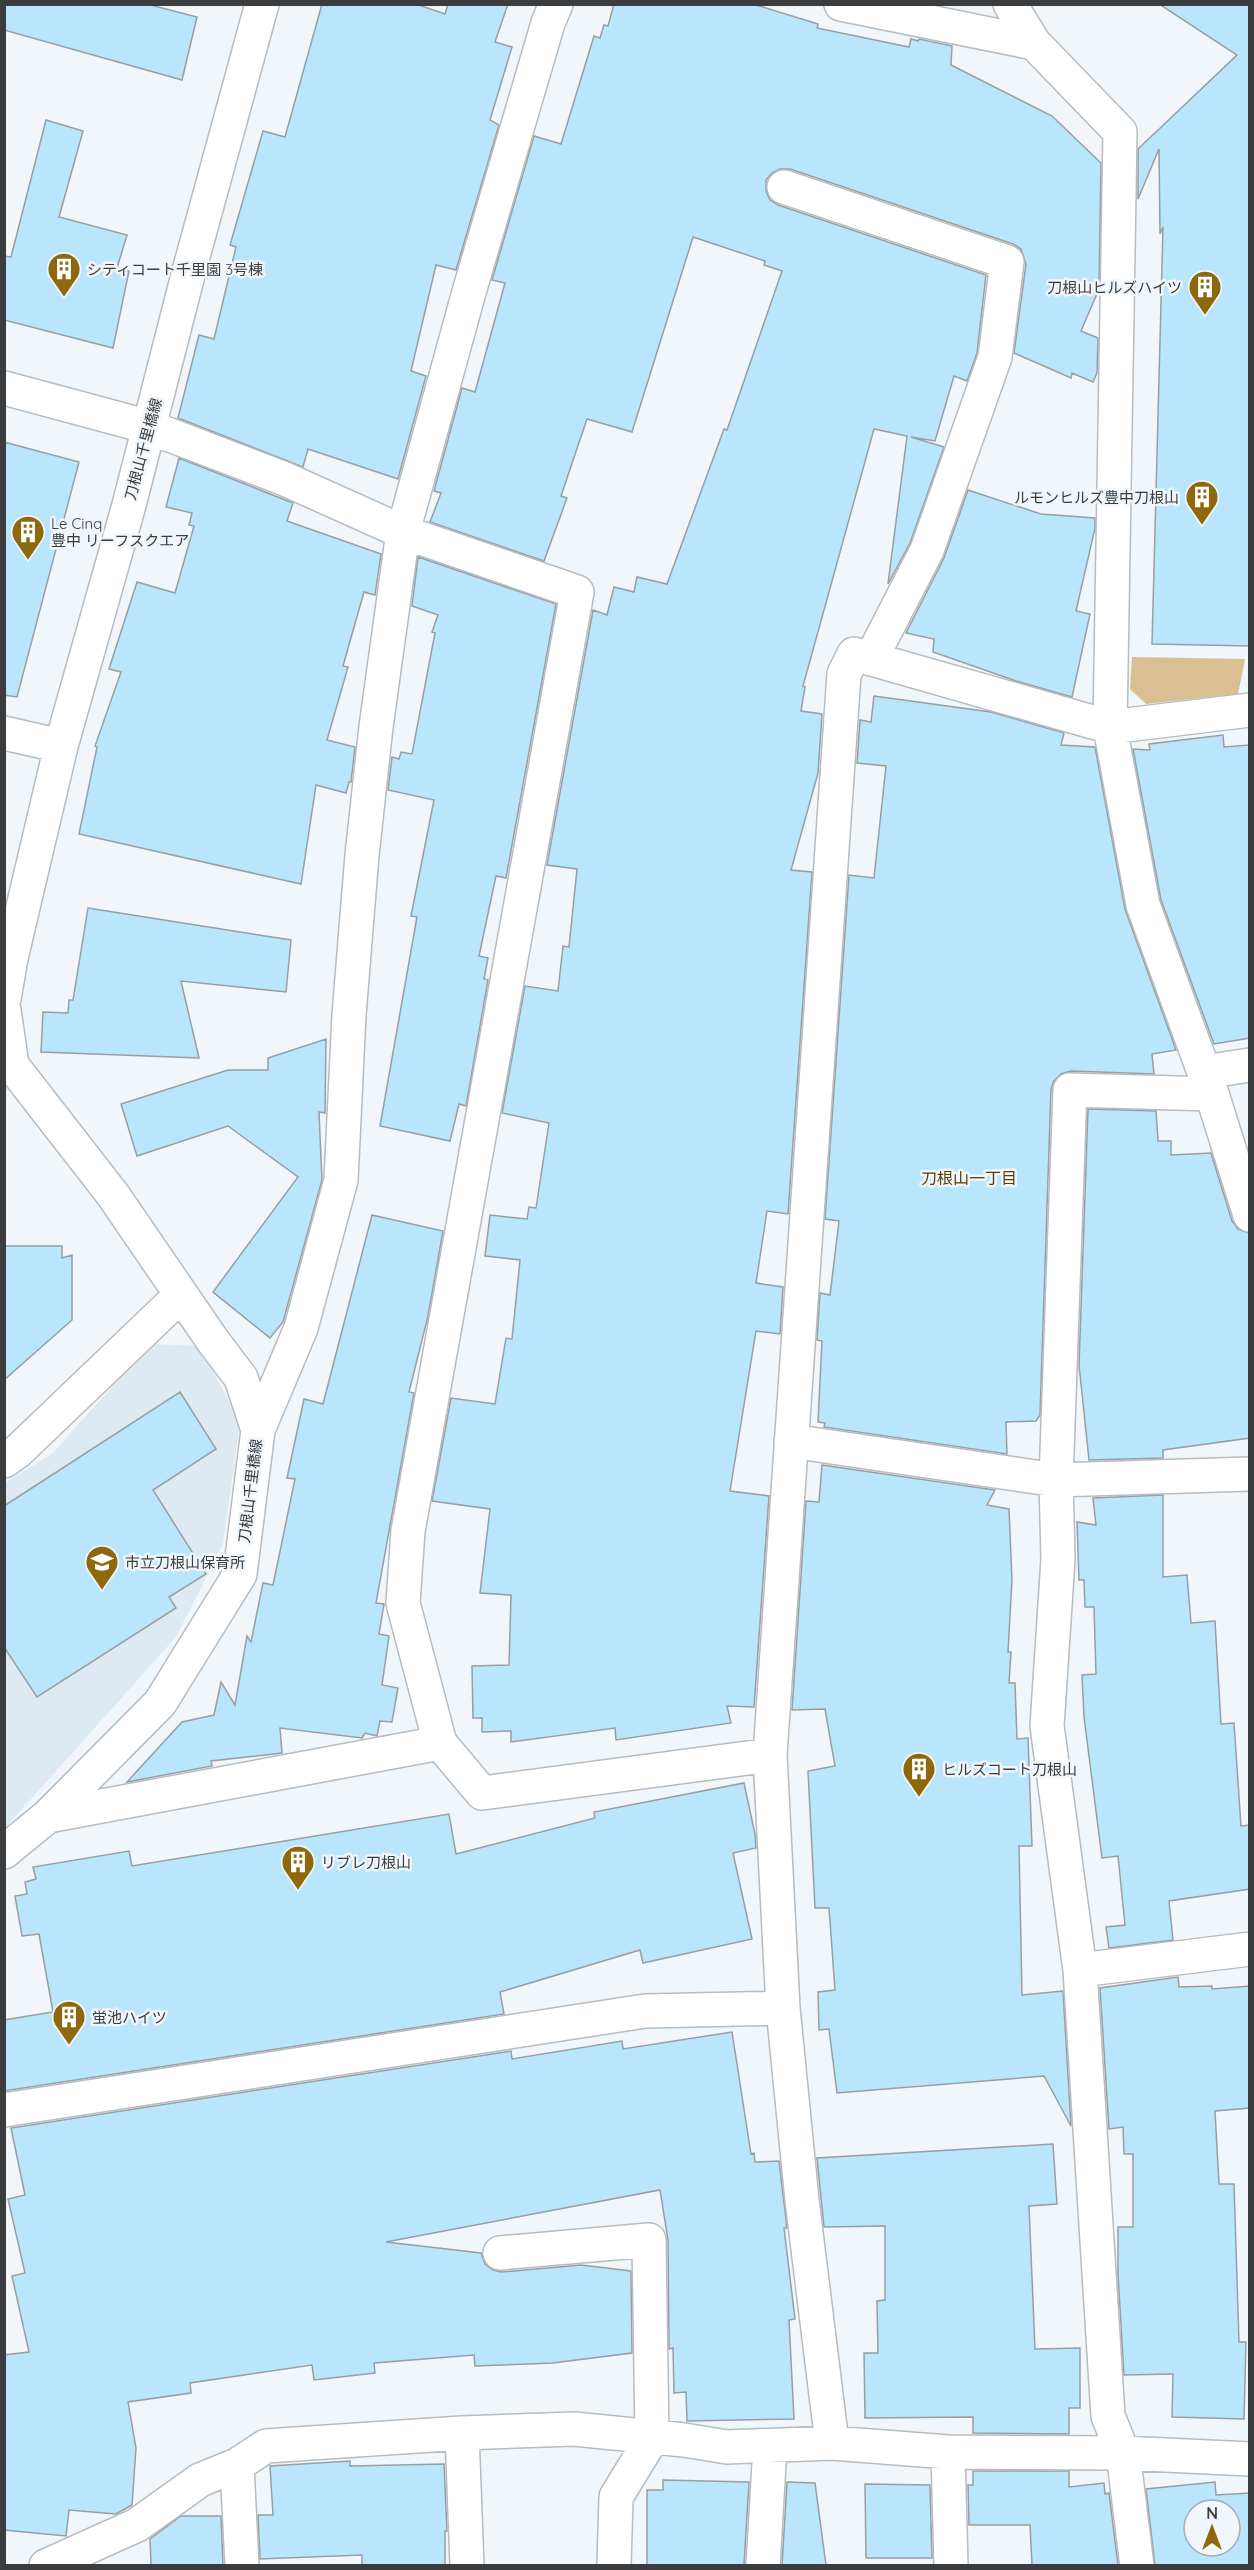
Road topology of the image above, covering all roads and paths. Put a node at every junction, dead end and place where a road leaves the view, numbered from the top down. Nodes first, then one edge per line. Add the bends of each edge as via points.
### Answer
1 (262, 4) edge
2 (556, 4) edge
3 (841, 4) edge
4 (1010, 4) edge
5 (1034, 43) junction
6 (784, 187) dead end
7 (4, 388) edge
8 (149, 427) junction
9 (403, 532) junction
10 (871, 659) junction
11 (1250, 710) edge
12 (1110, 727) junction
13 (4, 733) edge
14 (61, 747) junction
15 (4, 999) edge
16 (4, 1010) edge
17 (1250, 1065) edge
18 (1208, 1083) junction
19 (1250, 1215) edge
20 (181, 1295) junction
21 (258, 1430) junction
22 (791, 1441) junction
23 (4, 1461) edge
24 (1250, 1474) edge
25 (1056, 1480) junction
26 (440, 1743) junction
27 (770, 1755) junction
28 (48, 1816) junction
29 (4, 1852) edge
30 (1250, 1949) edge
31 (1080, 1970) junction
32 (783, 2008) junction
33 (4, 2110) edge
34 (500, 2253) dead end
35 (462, 2433) junction
36 (652, 2438) junction
37 (832, 2443) junction
38 (770, 2447) junction
39 (948, 2452) junction
40 (1123, 2453) junction
41 (1250, 2458) edge
42 (237, 2465) junction
43 (46, 2565) edge
44 (242, 2565) edge
45 (467, 2565) edge
46 (614, 2565) edge
47 (763, 2565) edge
48 (951, 2565) edge
49 (1137, 2565) edge

1 - 8 street, 刀根山千里橋線
2 - 9 street via 470,286
3 - 5 street
4 - 5 street
5 - 12 street via 1120,132
6 - 10 street via 1007,262 995,357 927,550
7 - 8 street
8 - 9 street via 285,479
8 - 14 street, 刀根山千里橋線
9 - 21 street via 362,855 341,1180 301,1328
9 - 26 street via 577,592 408,1531 403,1603
10 - 12 street
10 - 22 street via 854,654 844,674
11 - 12 street
12 - 18 street via 1143,905
13 - 14 street
14 - 15 street, 刀根山千里橋線 via 10,958
16 - 20 street, 刀根山千里橋線 via 12,1065 113,1195
17 - 18 street
18 - 19 street
18 - 25 street via 1070,1090
20 - 21 street, 刀根山千里橋線 via 241,1378
20 - 23 street
21 - 28 street, 刀根山千里橋線 via 240,1574 159,1703
22 - 25 street
22 - 27 street
24 - 25 street
25 - 31 street via 1058,1559 1047,1726
26 - 27 street via 482,1793
26 - 28 street
27 - 32 street
28 - 29 street, 刀根山千里橋線
30 - 31 street
31 - 40 street via 1108,2416
32 - 33 street via 645,2011
32 - 37 street
34 - 36 street via 649,2240
35 - 36 street via 574,2429
35 - 42 street via 266,2446
35 - 45 street
36 - 38 street via 727,2447
36 - 46 street via 616,2497
37 - 38 street
37 - 39 street
38 - 47 street
39 - 40 street
39 - 48 street
40 - 41 street
40 - 49 street
42 - 43 street via 200,2480 137,2525
42 - 44 street

